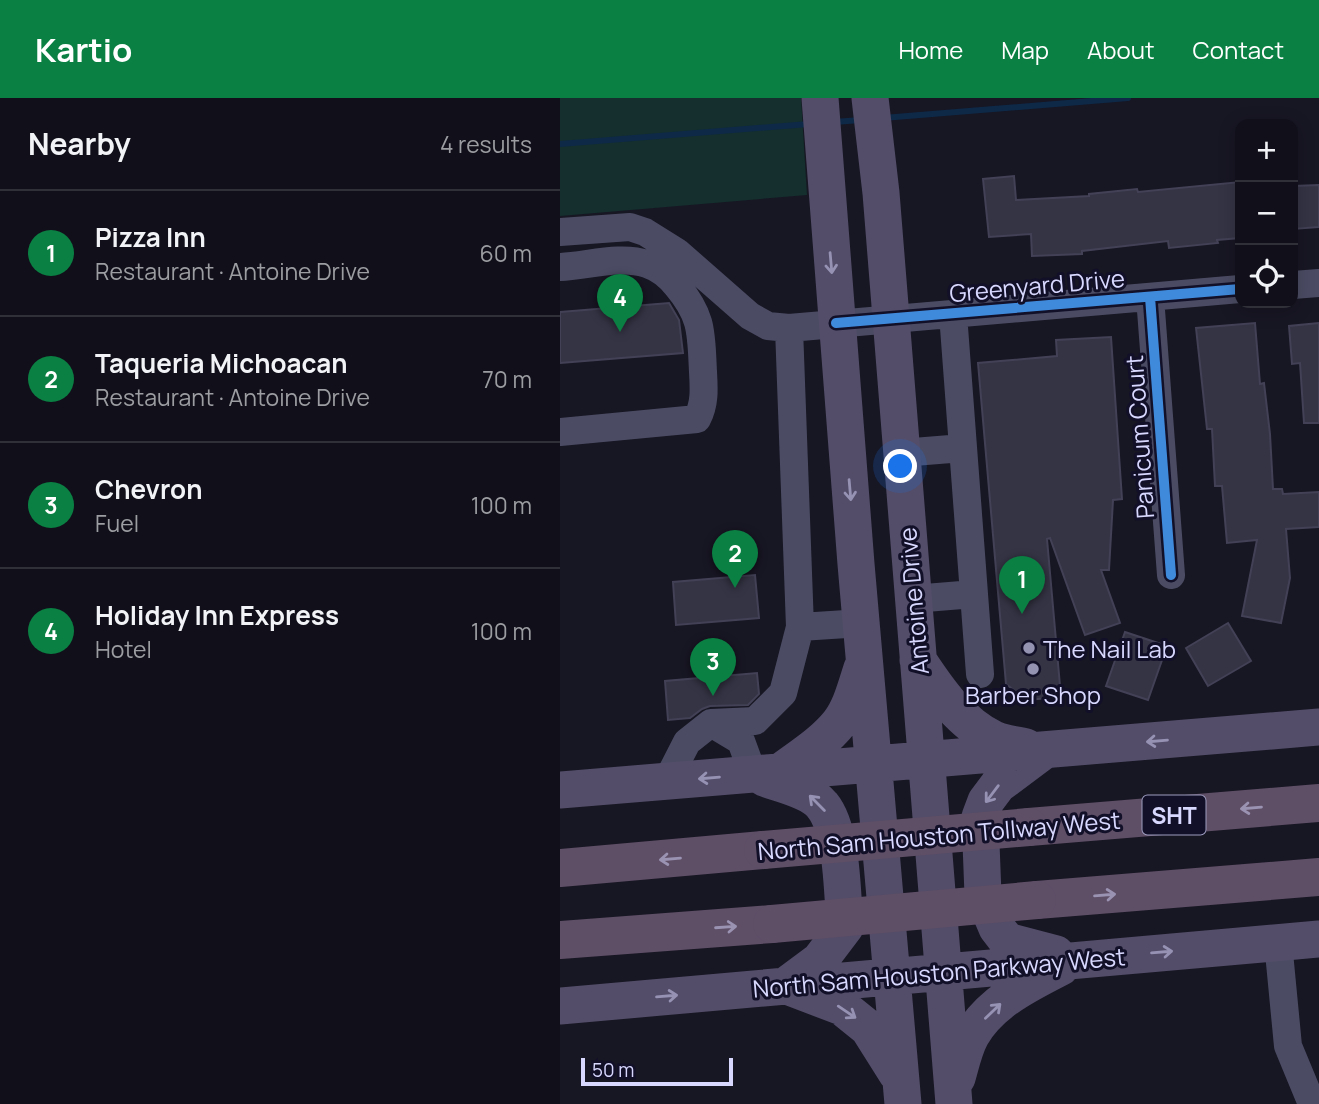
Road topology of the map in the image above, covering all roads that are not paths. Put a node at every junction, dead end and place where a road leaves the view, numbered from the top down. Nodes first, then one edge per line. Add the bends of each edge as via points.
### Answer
1 (820, 98) edge
2 (870, 98) edge
3 (560, 232) edge
4 (560, 240) edge
5 (565, 267) edge
6 (1319, 283) edge
7 (1298, 285) edge
8 (1235, 289) edge
9 (1150, 297) junction
10 (953, 314) junction
11 (891, 319) junction
12 (836, 323) junction
13 (789, 328) junction
14 (560, 432) edge
15 (963, 448) junction
16 (901, 453) junction
17 (1171, 575) dead end
18 (974, 594) junction
19 (913, 599) junction
20 (800, 627) junction
21 (863, 640) junction
22 (918, 660) junction
23 (980, 674) dead end
24 (711, 723) junction
25 (1319, 727) edge
26 (1045, 750) junction
27 (926, 760) junction
28 (874, 764) junction
29 (767, 773) junction
30 (667, 781) junction
31 (560, 790) edge
32 (1319, 803) edge
33 (560, 868) edge
34 (1319, 877) edge
35 (1319, 939) edge
36 (560, 940) edge
37 (1278, 942) junction
38 (1074, 960) junction
39 (943, 971) junction
40 (892, 976) junction
41 (785, 986) junction
42 (560, 1006) edge
43 (902, 1092) edge
44 (953, 1098) edge
45 (1312, 1104) edge

1 -> 12 main road
2 - 11 main road, Antoine Drive
3 - 13 street via 630,227 645,232 677,252 750,316 768,326
4 - 5 street
5 - 14 street via 639,261 668,276 696,312 704,407 697,419
6 - 7 street
8 - 9 street, Greenyard Drive
9 - 10 street, Greenyard Drive
9 - 17 street, Panicum Court
10 - 11 street, Greenyard Drive
10 - 15 street
11 - 12 street, Greenyard Drive
11 - 16 main road, Antoine Drive
12 - 13 street, Greenyard Drive
12 -> 21 main road
13 - 20 street
15 - 16 street
15 - 18 street
16 - 19 main road, Antoine Drive
18 - 19 street
18 - 23 street
19 - 22 main road, Antoine Drive
20 - 21 street
20 - 24 street via 783,693 755,721
21 - 28 main road
21 - 29 main road via 854,694 840,722 815,747
22 - 26 main road via 971,724 995,740
22 - 27 main road, Antoine Drive
24 - 29 street via 741,741
24 - 30 street via 687,742
25 -> 26 main road
26 - 27 main road
26 -> 38 main road via 998,785 986,801 980,817 983,895 996,928 1007,941
27 - 28 main road
27 - 39 main road, Antoine Drive
28 - 29 main road
28 - 40 main road
29 -> 30 main road
41 -> 29 main road via 820,960 845,927 836,830 822,805
30 - 31 main road
32 -> 33 highway, North Sam Houston Tollway West / SHT, bridge
36 -> 34 highway, bridge
35 - 37 main road, North Sam Houston Parkway West
38 -> 37 main road, North Sam Houston Parkway West
37 - 45 street via 1288,1046
38 - 39 main road, North Sam Houston Parkway West
44 -> 38 main road via 971,1035 990,1012 1015,992
39 - 40 main road, North Sam Houston Parkway West
39 - 44 main road, Antoine Drive
40 - 41 main road, North Sam Houston Parkway West
40 - 43 main road
42 -> 41 main road, North Sam Houston Parkway West
41 -> 43 main road via 842,1007 868,1028

